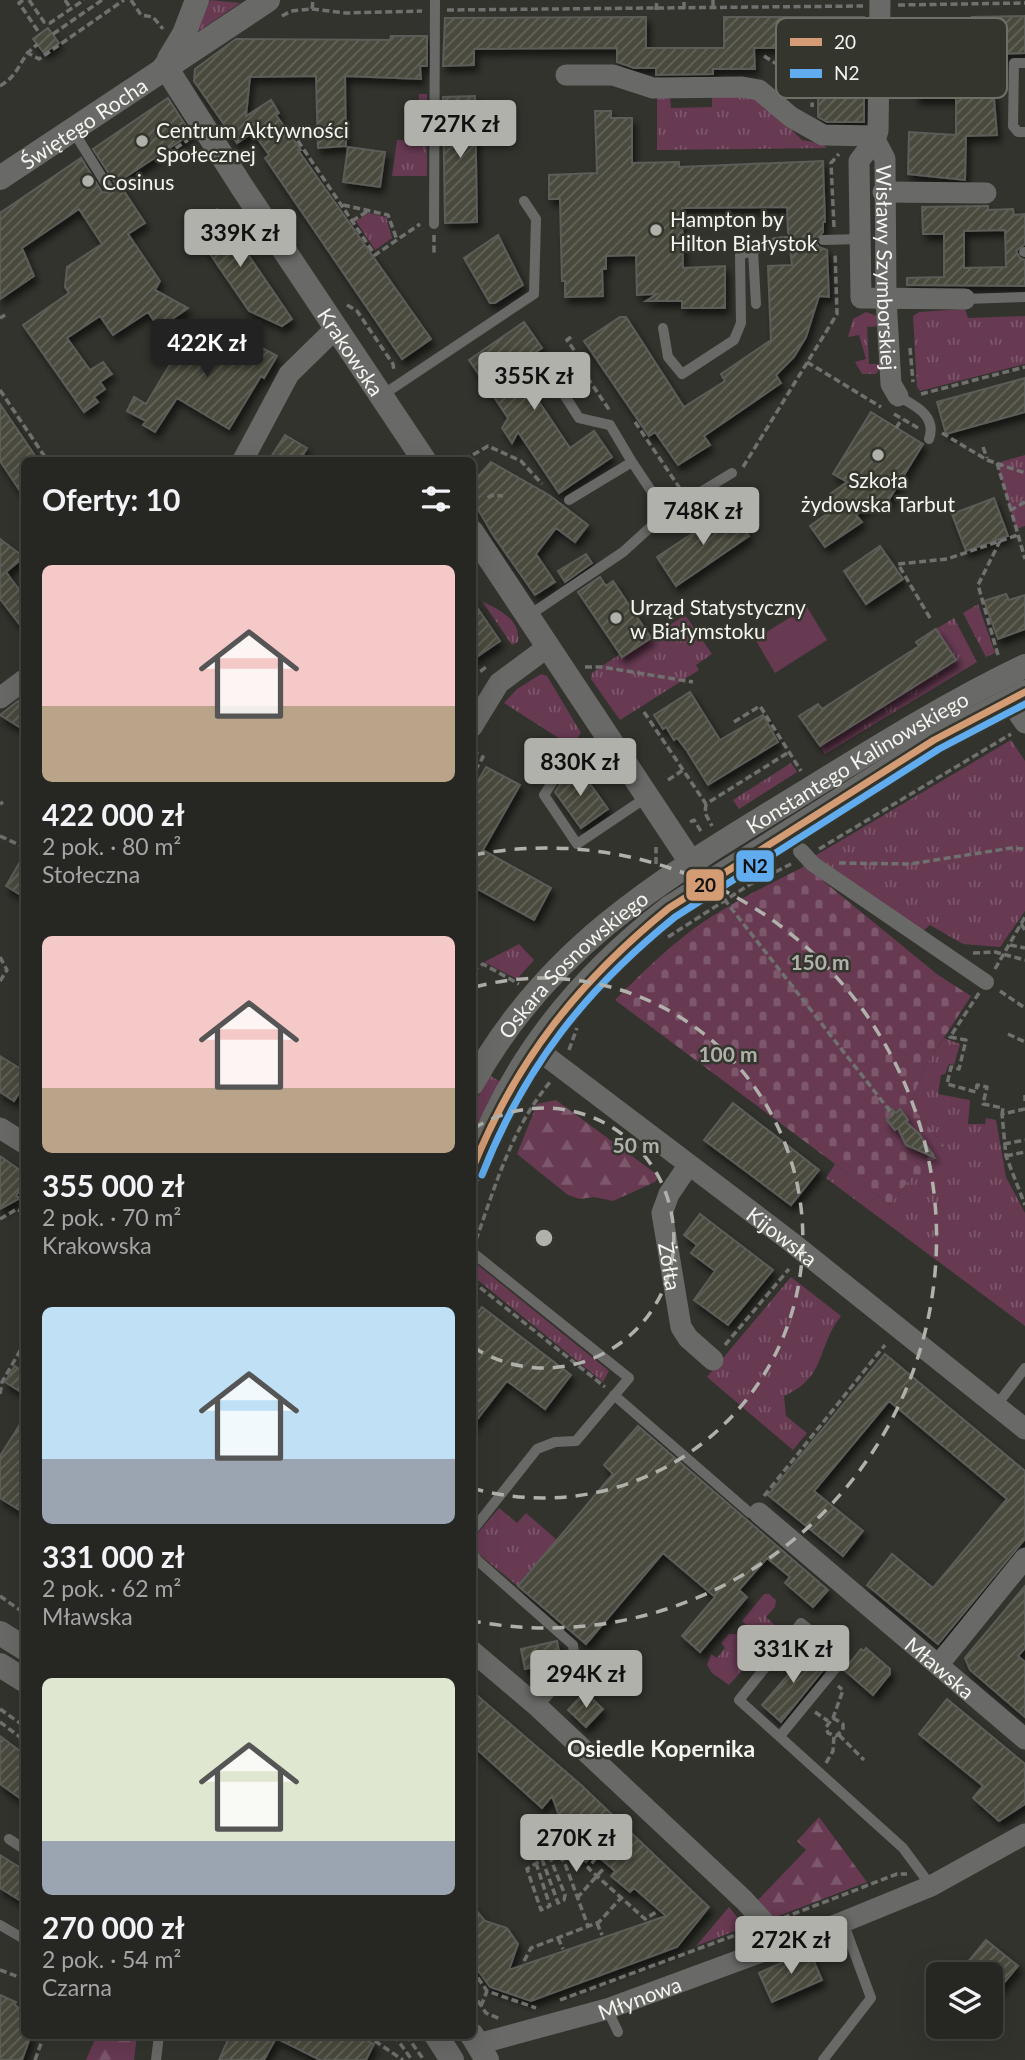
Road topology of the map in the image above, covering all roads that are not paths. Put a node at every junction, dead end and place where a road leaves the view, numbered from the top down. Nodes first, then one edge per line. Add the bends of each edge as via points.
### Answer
1 (197, 0) edge
2 (880, 0) edge
3 (435, 5) edge
4 (274, 9) edge
5 (880, 18) edge
6 (1025, 63) edge
7 (165, 66) junction
8 (566, 75) dead end
9 (879, 98) edge
10 (72, 129) junction
11 (1025, 132) edge
12 (870, 137) junction
13 (0, 178) edge
14 (108, 187) dead end
15 (883, 192) junction
16 (986, 193) dead end
17 (524, 201) dead end
18 (434, 224) road end
19 (860, 239) junction
20 (828, 240) road end
21 (789, 241) dead end
22 (753, 251) junction
23 (1025, 297) edge
24 (886, 299) junction
25 (965, 299) joint
26 (756, 304) dead end
27 (335, 328) junction
28 (663, 328) dead end
29 (544, 363) dead end
30 (381, 396) junction
31 (898, 396) joint
32 (929, 439) dead end
33 (245, 457) edge
34 (422, 457) edge
35 (632, 461) junction
36 (732, 473) road end
37 (569, 500) dead end
38 (666, 513) junction
39 (476, 538) edge
40 (528, 616) junction
41 (549, 646) junction
42 (1025, 666) edge
43 (1010, 691) edge
44 (476, 720) edge
45 (1020, 727) edge
46 (607, 736) junction
47 (647, 797) junction
48 (806, 857) road end
49 (691, 862) junction
50 (717, 893) junction
51 (986, 982) road end
52 (506, 1028) junction
53 (534, 1047) junction
54 (476, 1077) edge
55 (0, 1128) edge
56 (21, 1141) edge
57 (476, 1161) edge
58 (688, 1166) junction
59 (476, 1253) edge
60 (713, 1360) road end
61 (1025, 1368) edge
62 (614, 1395) junction
63 (996, 1405) junction
64 (1025, 1429) edge
65 (758, 1513) joint
66 (476, 1526) edge
67 (476, 1558) edge
68 (1025, 1558) edge
69 (0, 1633) edge
70 (21, 1646) edge
71 (476, 1654) edge
72 (939, 1664) junction
73 (538, 1707) junction
74 (780, 1736) junction
75 (1025, 1739) edge
76 (1025, 1834) edge
77 (9, 1839) dead end
78 (21, 1847) edge
79 (931, 1886) junction
80 (843, 1922) junction
81 (0, 1925) edge
82 (21, 1937) edge
83 (777, 1946) junction
84 (607, 2009) junction
85 (618, 2032) dead end
86 (159, 2039) edge
87 (439, 2039) edge
88 (479, 2039) edge
89 (156, 2060) edge
90 (452, 2060) edge
91 (823, 2060) edge

1 - 7 street, Świętego Rocha
2 - 5 street, Wisławy Szymborskiej
3 - 18 lane
4 - 7 street, Świętego Rocha
6 - 11 lane via 1014,63 1013,126
7 - 10 street, Świętego Rocha
7 - 27 street, Krakowska
8 - 12 street via 612,75 653,88 759,90 823,135
9 - 12 street, Wisławy Szymborskiej via 879,119
10 - 13 street, Świętego Rocha
10 - 14 lane
12 - 15 street, Wisławy Szymborskiej via 885,159
12 - 19 street, Wisławy Szymborskiej via 859,161
15 - 16 street
15 - 24 street, Wisławy Szymborskiej
17 - 30 lane via 536,219 534,294
19 - 20 lane
19 - 24 street, Wisławy Szymborskiej via 861,298
21 - 22 lane
22 - 26 lane
22 - 28 lane via 740,255 741,323 734,340 682,374 668,357
23 - 25 lane
24 - 25 street
24 - 31 street, Wisławy Szymborskiej via 891,384
27 - 30 street, Krakowska
27 - 33 street via 289,373
29 - 35 lane via 579,418 610,425
30 - 34 street, Krakowska
31 - 32 lane via 926,413
35 - 37 lane
35 - 38 lane
36 - 38 lane
38 - 40 lane via 622,552
39 - 40 street
40 - 41 street
41 - 44 street via 499,683
41 - 46 street
42 - 43 street, Konstantego Kalinowskiego
43 - 45 street
43 - 49 street, Konstantego Kalinowskiego via 919,722
43 - 50 street, Konstantego Kalinowskiego
46 - 47 street
46 - 47 lane via 564,764 544,795 577,844
47 - 49 street
48 - 51 street
49 - 50 street
49 - 52 street, Oskara Sosnowskiego via 596,932 545,980
50 - 53 street, Oskara Sosnowskiego via 631,937 561,1011
52 - 53 street
52 - 54 street, Oskara Sosnowskiego
53 - 57 street, Oskara Sosnowskiego via 500,1101
53 - 58 street, Kijowska
55 - 56 street
58 - 60 street, Żółta via 664,1203 663,1225 681,1327
58 - 63 street, Kijowska via 811,1257
59 - 62 lane via 629,1378
61 - 63 lane
62 - 65 lane via 750,1513
62 - 66 lane via 576,1441 555,1441 537,1449
63 - 64 street, Kijowska
65 - 72 street, Mławska
67 - 73 lane via 573,1645 575,1663
68 - 72 street
69 - 70 street
71 - 73 street
72 - 75 street, Mławska via 1009,1719
73 - 83 street via 744,1900 766,1924
74 - 74 lane via 844,1658 801,1623 739,1700
74 - 79 lane via 903,1848
76 - 79 street, Młynowa
77 - 78 lane
79 - 80 street, Młynowa
80 - 83 street, Młynowa
80 - 91 lane via 871,1998
81 - 82 lane
83 - 84 street, Młynowa
84 - 85 lane
84 - 88 street, Młynowa via 508,2036
86 - 89 lane
87 - 90 street

